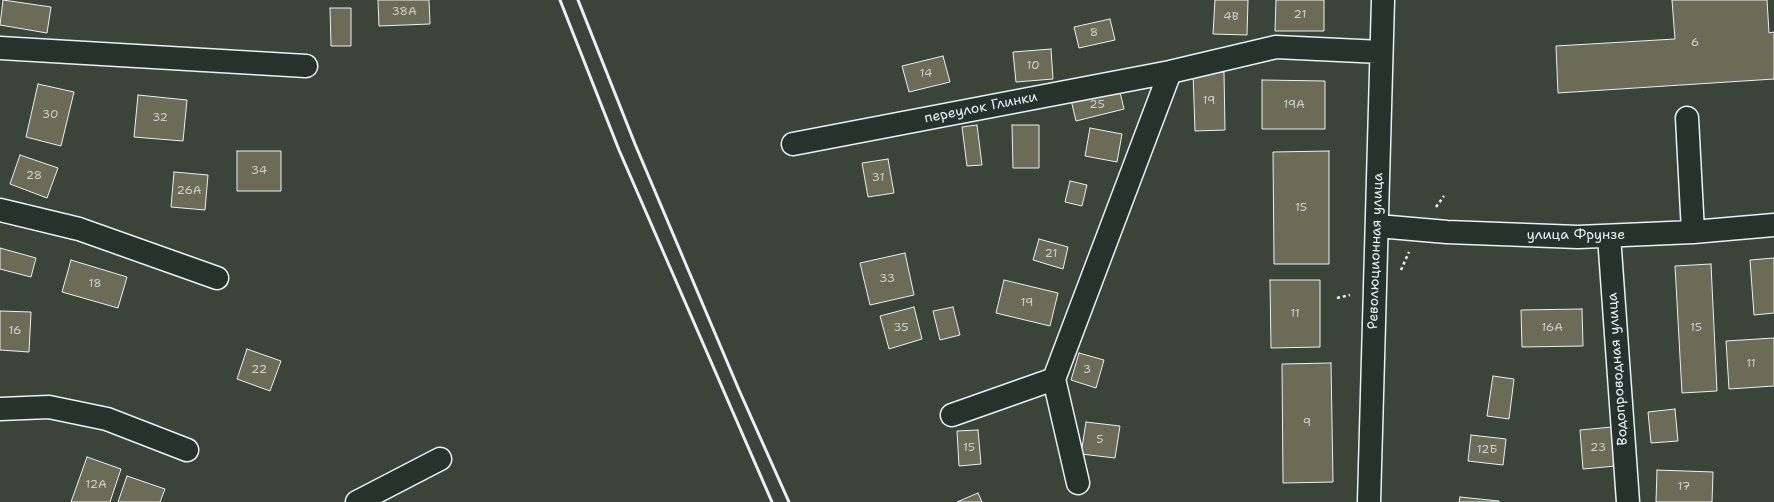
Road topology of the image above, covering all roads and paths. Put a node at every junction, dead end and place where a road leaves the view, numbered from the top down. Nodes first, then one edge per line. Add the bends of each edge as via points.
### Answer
1 (1383, 0) edge
2 (0, 48) edge
3 (1381, 52) junction
4 (306, 66) dead end
5 (1170, 72) junction
6 (1687, 118) dead end
7 (792, 144) dead end
8 (0, 210) edge
9 (1774, 225) edge
10 (1378, 226) junction
11 (1693, 232) junction
12 (1608, 236) junction
13 (1411, 249) dead end
14 (1400, 275) dead end
15 (217, 278) dead end
16 (1054, 379) junction
17 (0, 409) edge
18 (952, 416) dead end
19 (187, 450) dead end
20 (440, 459) dead end
21 (1078, 483) dead end
22 (357, 502) edge
23 (1369, 502) edge
24 (1628, 502) edge

1 - 3 street, Революционная улица
2 - 4 street
3 - 5 street, переулок Глинки via 1276,47
3 - 10 street, Революционная улица
5 - 7 street, переулок Глинки
5 - 16 street
6 - 11 street
8 - 15 street via 79,229
9 - 11 street, улица Фрунзе
10 - 12 street, улица Фрунзе via 1447,232
10 - 23 street, Революционная улица
11 - 12 street, улица Фрунзе
12 - 24 street, Водопроводная улица
13 - 14 path
16 - 18 street
16 - 21 street
17 - 19 street via 49,407 107,419
20 - 22 street

